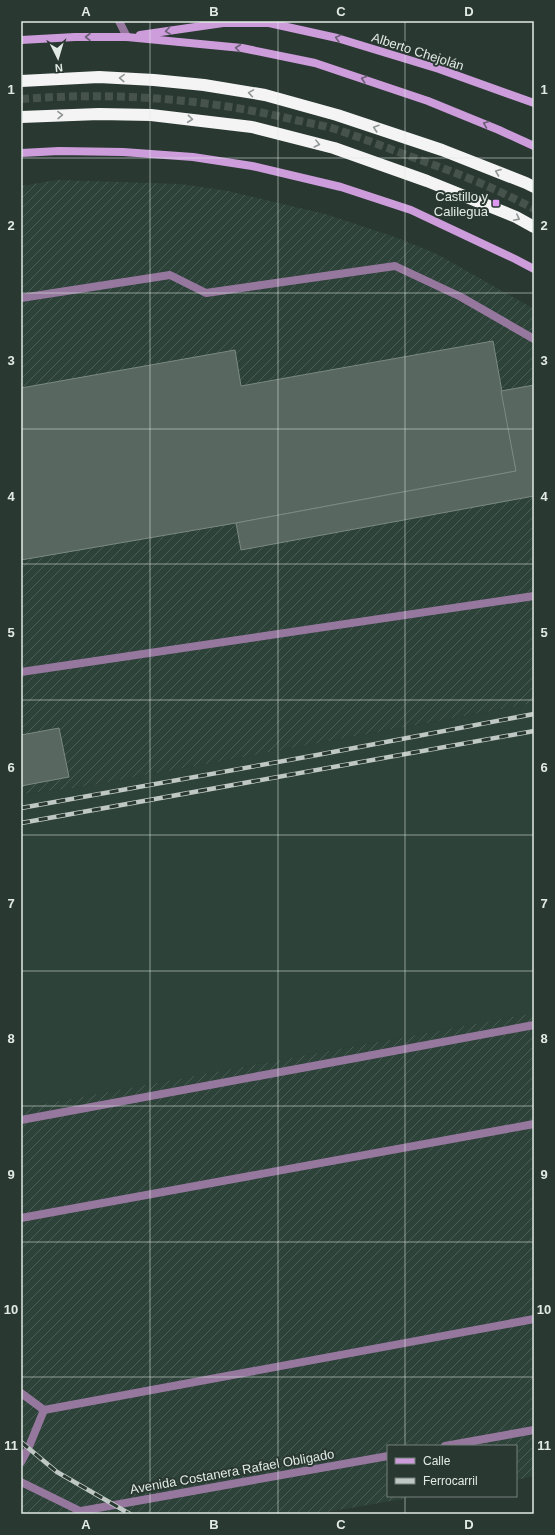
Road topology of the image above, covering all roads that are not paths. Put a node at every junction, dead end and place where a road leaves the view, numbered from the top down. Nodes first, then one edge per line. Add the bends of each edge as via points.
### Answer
1 (119, 21) edge
2 (127, 37) junction
3 (21, 40) edge
4 (21, 81) edge
5 (534, 103) edge
6 (21, 117) edge
7 (534, 146) edge
8 (21, 153) edge
9 (534, 187) edge
10 (534, 227) edge
11 (534, 269) edge
12 (21, 298) edge
13 (534, 339) edge
14 (534, 596) edge
15 (21, 672) edge
16 (534, 1025) edge
17 (21, 1120) edge
18 (534, 1124) edge
19 (21, 1218) edge
20 (534, 1319) edge
21 (21, 1393) edge
22 (44, 1410) junction
23 (534, 1430) edge
24 (451, 1445) edge
25 (387, 1456) edge
26 (21, 1462) edge
27 (21, 1482) edge
28 (84, 1513) edge

1 - 2 street
2 -> 3 main road
5 -> 2 main road, Alberto Chejolán via 439,69 337,38 269,23 224,23
7 -> 2 main road via 428,101 315,63 242,48
9 -> 4 highway via 435,148 337,115 265,95 154,80 99,77
6 -> 10 highway via 151,115 252,127 341,150 435,184 516,217
8 - 11 main road via 123,152 193,157 252,166 341,187 411,210
12 - 13 street via 170,275 206,293 394,266 461,297
14 - 15 street
16 - 17 street
18 - 19 street
20 - 22 street
21 - 22 street
22 - 26 street
23 - 24 street
25 - 28 street, Avenida Costanera Rafael Obligado
27 - 28 street

